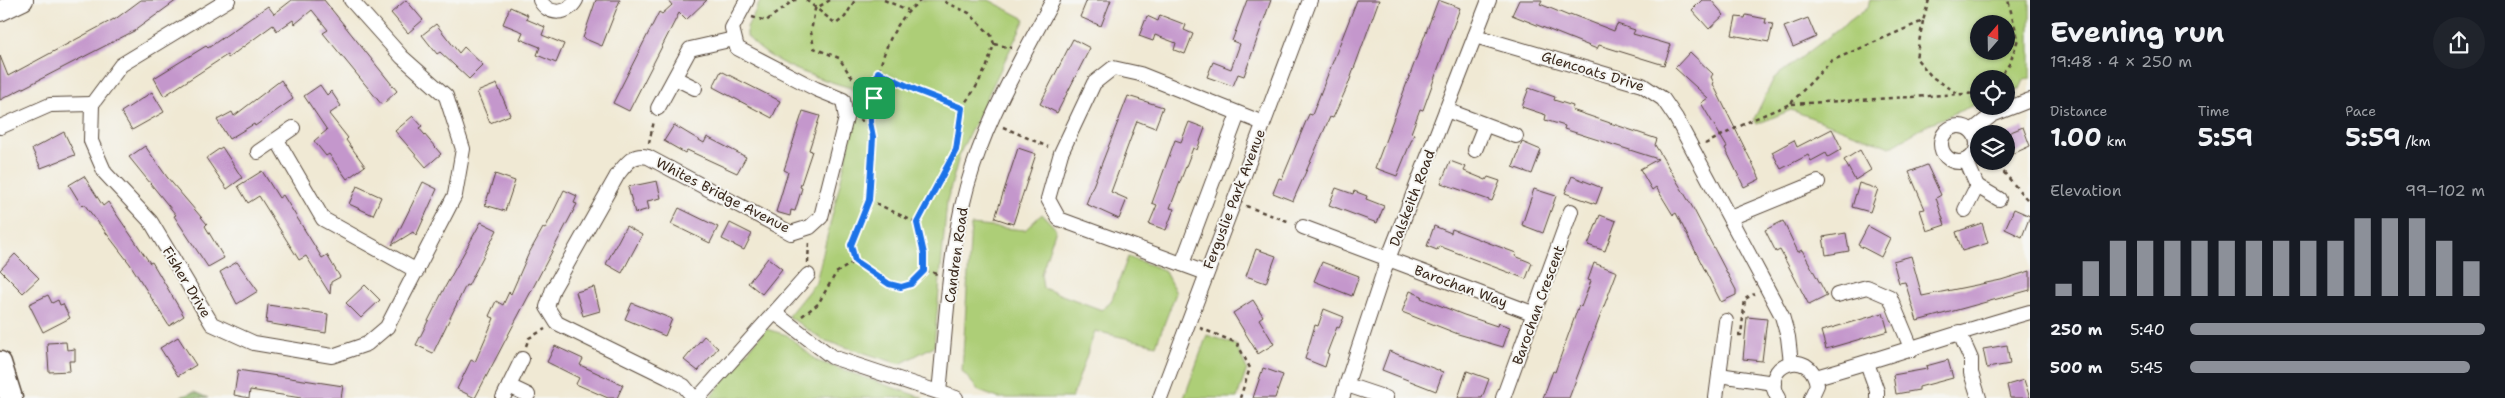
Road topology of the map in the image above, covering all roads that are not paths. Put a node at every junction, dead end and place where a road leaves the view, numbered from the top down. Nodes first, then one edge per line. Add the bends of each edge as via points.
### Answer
1 (24, 0) edge
2 (228, 0) edge
3 (351, 0) edge
4 (540, 0) edge
5 (576, 0) edge
6 (1053, 0) edge
7 (1310, 0) edge
8 (1489, 0) edge
9 (744, 6) edge
10 (0, 11) edge
11 (1475, 36) junction
12 (734, 39) junction
13 (674, 78) junction
14 (694, 88) dead end
15 (2030, 100) edge
16 (92, 104) junction
17 (658, 108) road end
18 (1446, 110) junction
19 (1238, 114) junction
20 (1263, 123) junction
21 (1485, 125) junction
22 (1979, 125) edge
23 (0, 127) edge
24 (294, 128) dead end
25 (1970, 129) edge
26 (1516, 136) dead end
27 (277, 140) junction
28 (1475, 150) dead end
29 (258, 152) dead end
30 (1970, 157) edge
31 (1966, 160) junction
32 (1818, 182) dead end
33 (1977, 186) junction
34 (1999, 199) dead end
35 (1965, 210) dead end
36 (1571, 211) dead end
37 (1730, 218) junction
38 (1303, 227) road end
39 (1388, 259) junction
40 (1182, 264) junction
41 (417, 271) junction
42 (1206, 273) junction
43 (808, 275) road end
44 (1837, 295) dead end
45 (2030, 312) edge
46 (775, 313) junction
47 (1535, 314) junction
48 (1726, 321) dead end
49 (1959, 332) junction
50 (1912, 350) junction
51 (522, 359) road end
52 (0, 363) edge
53 (1791, 363) junction
54 (1867, 363) junction
55 (1719, 375) junction
56 (1816, 377) junction
57 (1774, 383) junction
58 (1347, 384) junction
59 (506, 392) edge
60 (939, 392) junction
61 (528, 395) dead end
62 (11, 398) edge
63 (696, 398) edge
64 (956, 398) edge
65 (1160, 398) edge
66 (1342, 398) edge
67 (1384, 398) edge
68 (1503, 398) edge
69 (1716, 398) edge
70 (1778, 398) edge
71 (1811, 398) edge
72 (1877, 398) edge
73 (1979, 398) edge

1 - 10 street
2 - 16 street via 121,65
3 - 41 street, Fisher Drive via 402,57 446,96 464,149 456,195
4 - 5 street via 546,8 558,12 570,8
6 - 60 street, Candren Road via 991,121 972,168 958,221
7 - 20 street, Ferguslie Park Avenue
8 - 11 street, Dalskeith Road
9 - 12 street via 732,28
11 - 18 street, Dalskeith Road
11 - 37 street, Glencoats Drive via 1642,85 1663,99
12 - 13 street via 690,49
12 - 63 street, Whites Bridge Avenue via 738,48 842,100 846,118 821,217 810,227 791,233 648,156 640,155 631,159 618,174 553,290 548,307 557,323 684,386
13 - 14 street
13 - 17 street
15 - 22 street via 1992,115
16 - 23 street via 50,105
16 - 41 street, Fisher Drive via 91,141 105,173 150,222 212,324 254,343 332,356 367,344 387,327
18 - 21 street
18 - 39 street, Dalskeith Road
19 - 20 street
19 - 40 street
19 - 40 street via 1140,74 1113,68 1094,83 1061,153 1048,198 1060,218
20 - 42 street, Ferguslie Park Avenue
21 - 26 street
21 - 28 street
24 - 27 street
25 - 31 street via 1954,126 1948,128 1941,138 1945,156 1956,162
27 - 29 street
27 - 41 street via 323,219
30 - 31 street
31 - 33 street
32 - 37 street
33 - 34 street
33 - 35 street
36 - 47 street, Barochan Crescent
37 - 53 street, Glencoats Drive via 1782,316
38 - 39 street, Barochan Way
39 - 47 street, Barochan Way
39 - 58 street, Dalskeith Road
40 - 42 street
42 - 65 street, Ferguslie Park Avenue
43 - 46 street
44 - 50 street via 1868,287 1890,298
45 - 49 street
46 - 60 street via 832,357
46 - 63 street
47 - 68 street, Barochan Crescent
48 - 55 street
49 - 50 street
49 - 73 street via 1971,359 1971,373
50 - 54 street
51 - 59 street
52 - 62 main road
53 - 56 street via 1805,365
53 - 57 street via 1781,367
54 - 56 street
54 - 72 street
55 - 57 street
55 - 69 street
56 - 71 street via 1817,385
57 - 70 street
58 - 66 street, Dalskeith Road
58 - 67 street
59 - 61 street
60 - 64 street

